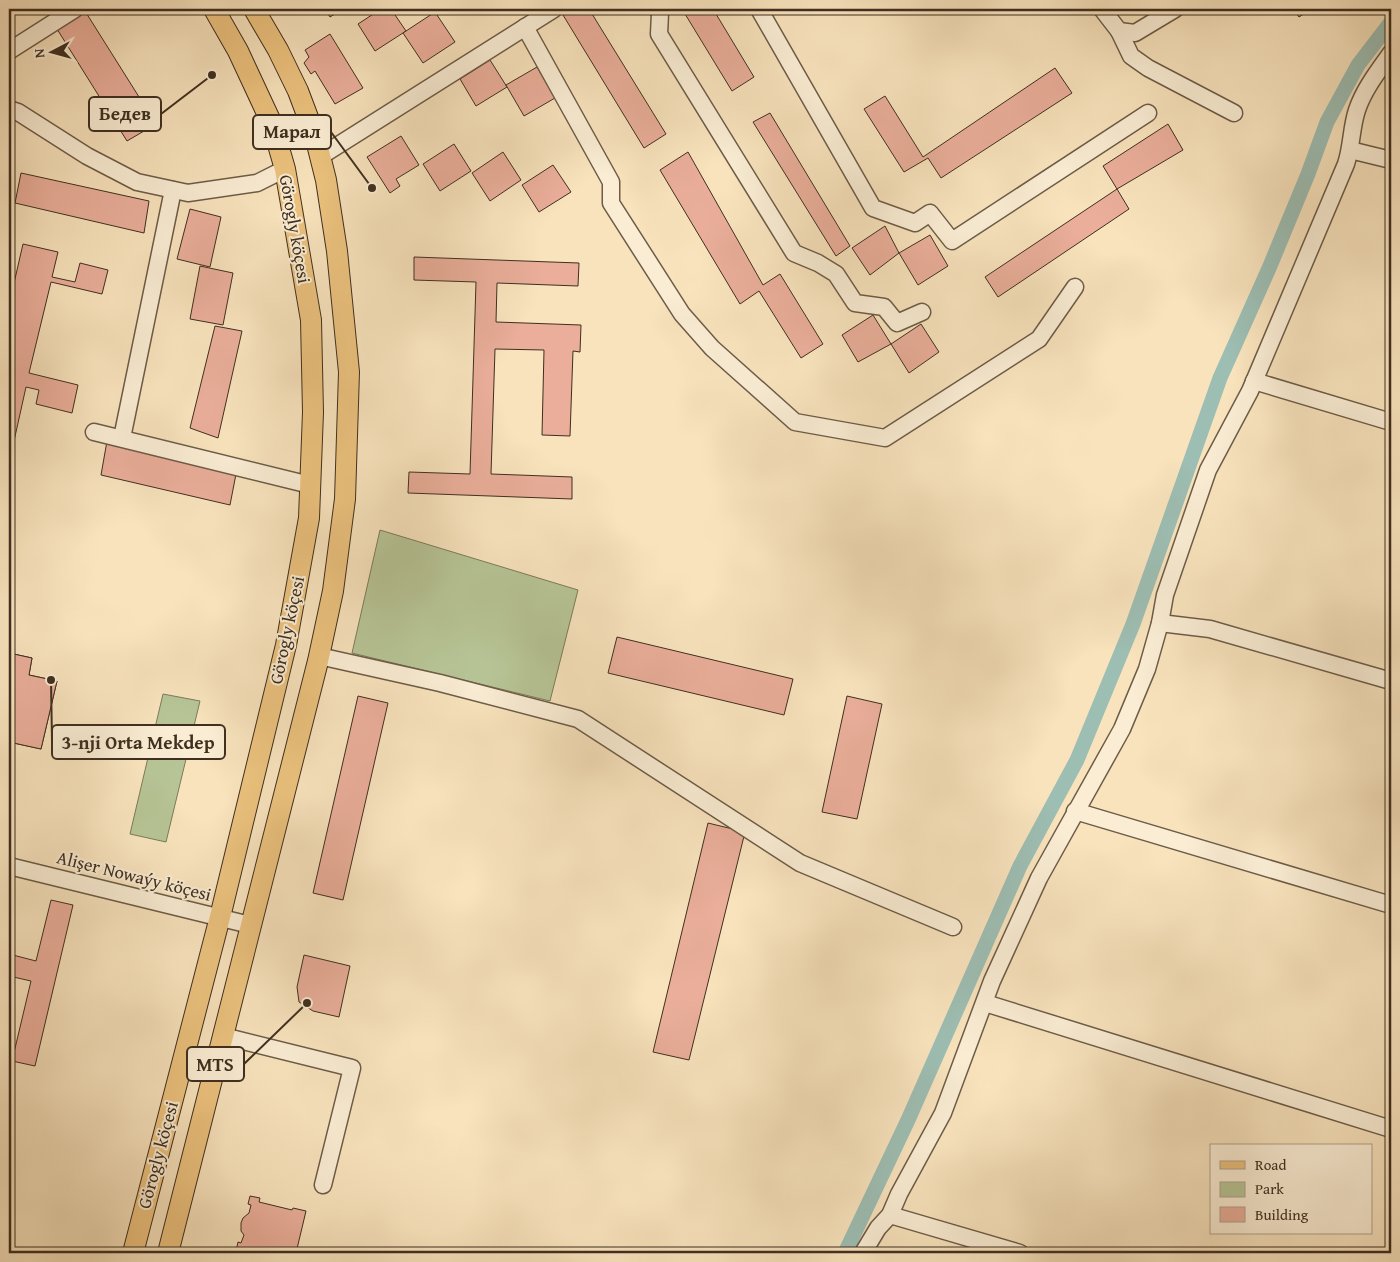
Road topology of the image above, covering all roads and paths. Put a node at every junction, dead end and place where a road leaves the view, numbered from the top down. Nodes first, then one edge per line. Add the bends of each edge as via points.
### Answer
1 (75, 9) edge
2 (214, 9) edge
3 (254, 9) edge
4 (554, 9) edge
5 (657, 9) edge
6 (759, 9) edge
7 (1102, 9) edge
8 (1175, 9) edge
9 (525, 27) junction
10 (1119, 31) junction
11 (9, 51) edge
12 (1391, 53) edge
13 (9, 109) edge
14 (1148, 113) dead end
15 (1234, 113) dead end
16 (1350, 150) junction
17 (321, 156) junction
18 (1391, 160) edge
19 (285, 169) junction
20 (173, 190) junction
21 (1075, 287) dead end
22 (922, 312) dead end
23 (1254, 381) junction
24 (1391, 422) edge
25 (94, 432) dead end
26 (122, 438) junction
27 (310, 485) junction
28 (1160, 623) junction
29 (319, 656) junction
30 (1391, 680) edge
31 (1075, 811) junction
32 (9, 866) edge
33 (1391, 904) edge
34 (220, 917) junction
35 (250, 924) junction
36 (953, 927) dead end
37 (984, 1003) junction
38 (223, 1036) junction
39 (1391, 1129) edge
40 (323, 1185) dead end
41 (890, 1215) junction
42 (133, 1253) edge
43 (168, 1253) edge
44 (862, 1253) edge
45 (1020, 1253) edge

1 - 11 street
2 - 19 main road, Görogly köçesi via 272,124
3 - 17 main road, Görogly köçesi via 298,91
4 - 9 street
5 - 22 street via 660,13 658,34 794,253 836,274 855,303 884,307 897,323
6 - 14 street via 873,208 915,222 930,213 952,241
7 - 10 street
8 - 10 street via 1135,34
9 - 17 street
9 - 21 street via 611,182 611,203 682,314 712,348 795,422 885,438 1039,339
10 - 15 street via 1131,56
12 - 16 street via 1357,110
13 - 20 street via 137,182
16 - 18 street
16 - 23 street
17 - 29 main road, Görogly köçesi via 337,251 349,372 345,499 333,590
19 - 20 street via 258,183 188,193
19 - 27 main road, Görogly köçesi via 310,320 313,412
20 - 26 street
23 - 24 street
23 - 28 street via 1208,470 1165,595
25 - 26 street
26 - 27 street
27 - 34 main road, Görogly köçesi via 309,518 286,645
28 - 30 street via 1210,629
28 - 31 street via 1147,669 1122,729
29 - 35 main road, Görogly köçesi
29 - 36 street via 578,719 800,863
31 - 33 street
31 - 37 street via 1039,878
32 - 34 street, Alişer Nowaýy köçesi
34 - 35 street, Alişer Nowaýy köçesi
34 - 42 main road, Görogly köçesi
35 - 38 main road, Görogly köçesi
37 - 39 street
37 - 41 street via 943,1113
38 - 40 street via 352,1068
38 - 43 main road, Görogly köçesi
41 - 44 street
41 - 45 street

